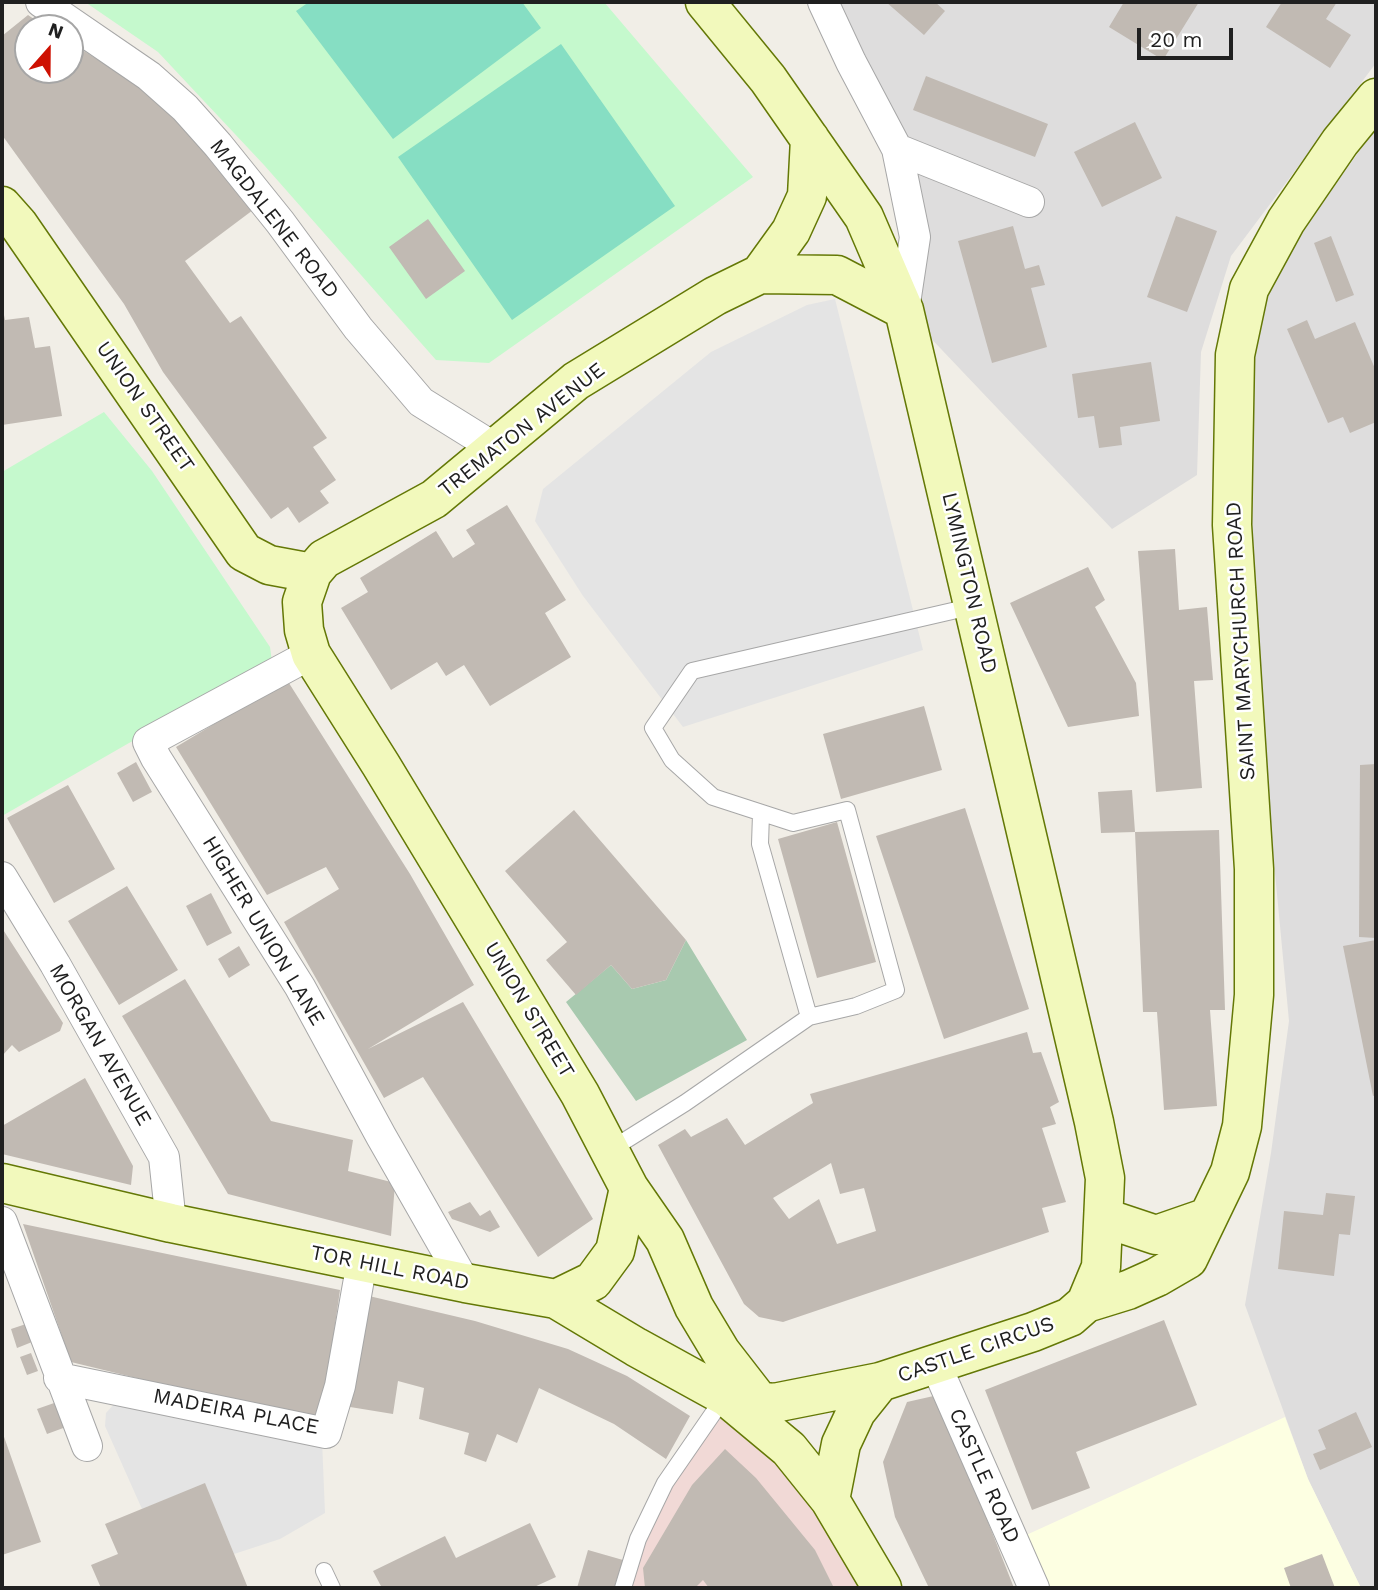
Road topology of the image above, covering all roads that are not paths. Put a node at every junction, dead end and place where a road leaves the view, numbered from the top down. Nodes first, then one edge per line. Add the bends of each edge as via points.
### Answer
1 (41, 2) edge
2 (705, 2) edge
3 (823, 2) edge
4 (1376, 99) edge
5 (810, 139) junction
6 (897, 149) junction
7 (1029, 202) dead end
8 (2, 206) edge
9 (760, 274) junction
10 (904, 310) junction
11 (495, 447) junction
12 (307, 587) junction
13 (974, 606) junction
14 (311, 654) junction
15 (761, 814) junction
16 (2, 877) edge
17 (808, 1017) junction
18 (610, 1150) junction
19 (2, 1183) edge
20 (629, 1188) junction
21 (2, 1190) edge
22 (1208, 1217) junction
23 (1105, 1218) junction
24 (2, 1222) edge
25 (171, 1223) junction
26 (362, 1262) junction
27 (465, 1283) junction
28 (556, 1299) junction
29 (1086, 1303) junction
30 (935, 1363) junction
31 (60, 1378) junction
32 (880, 1382) junction
33 (752, 1400) junction
34 (87, 1446) dead end
35 (830, 1500) junction
36 (324, 1571) dead end
37 (332, 1588) edge
38 (623, 1588) edge
39 (882, 1588) edge
40 (1034, 1588) edge

1 - 11 street, MAGDALENE ROAD via 149,76 185,108 421,402
2 - 5 street, LYMINGTON ROAD
3 - 6 street
4 - 22 street, SAINT MARYCHURCH ROAD via 1286,221 1249,289 1235,355 1232,525 1254,869 1254,995 1242,1126 1230,1172
5 - 9 street, TREMATON AVENUE via 807,196 791,231
5 - 10 street, LYMINGTON ROAD via 864,216
6 - 7 street
6 - 10 street via 915,237
8 - 12 street, UNION STREET via 244,552
9 - 10 street, TREMATON AVENUE via 837,275
9 - 11 street, TREMATON AVENUE via 715,296 576,381
10 - 13 street, LYMINGTON ROAD
11 - 12 street, TREMATON AVENUE via 434,499 324,559
12 - 14 street, UNION STREET via 304,630
13 - 15 lane via 692,671 653,728 672,760 713,797
13 - 23 street, LYMINGTON ROAD via 1094,1122 1105,1178
14 - 18 street, UNION STREET
14 - 27 street, HIGHER UNION LANE via 148,742 300,987
15 - 17 lane via 760,844
15 - 17 lane via 793,823 847,810 896,990 856,1006
16 - 25 street, MORGAN AVENUE via 164,1157
17 - 18 lane
18 - 20 street, UNION STREET
19 - 21 street
19 - 25 street, TOR HILL ROAD
20 - 28 street via 615,1251 593,1281
20 - 33 street, UNION STREET via 665,1240 694,1307
22 - 23 street via 1156,1235
22 - 29 street, SAINT MARYCHURCH ROAD via 1188,1259 1157,1278
23 - 29 street via 1101,1268
24 - 31 street
25 - 26 street, TOR HILL ROAD
26 - 27 street, TOR HILL ROAD
26 - 31 street, MADEIRA PLACE via 340,1386 326,1433
27 - 28 street, TOR HILL ROAD
28 - 33 street, TOR HILL ROAD via 636,1347
29 - 30 street, CASTLE CIRCUS via 1058,1322
30 - 32 street, CASTLE CIRCUS
30 - 40 street, CASTLE ROAD
31 - 34 street
32 - 33 street, CASTLE CIRCUS
32 - 35 street via 856,1412 841,1444
33 - 35 street
33 - 38 lane via 665,1482 638,1539
35 - 39 street
36 - 37 lane

